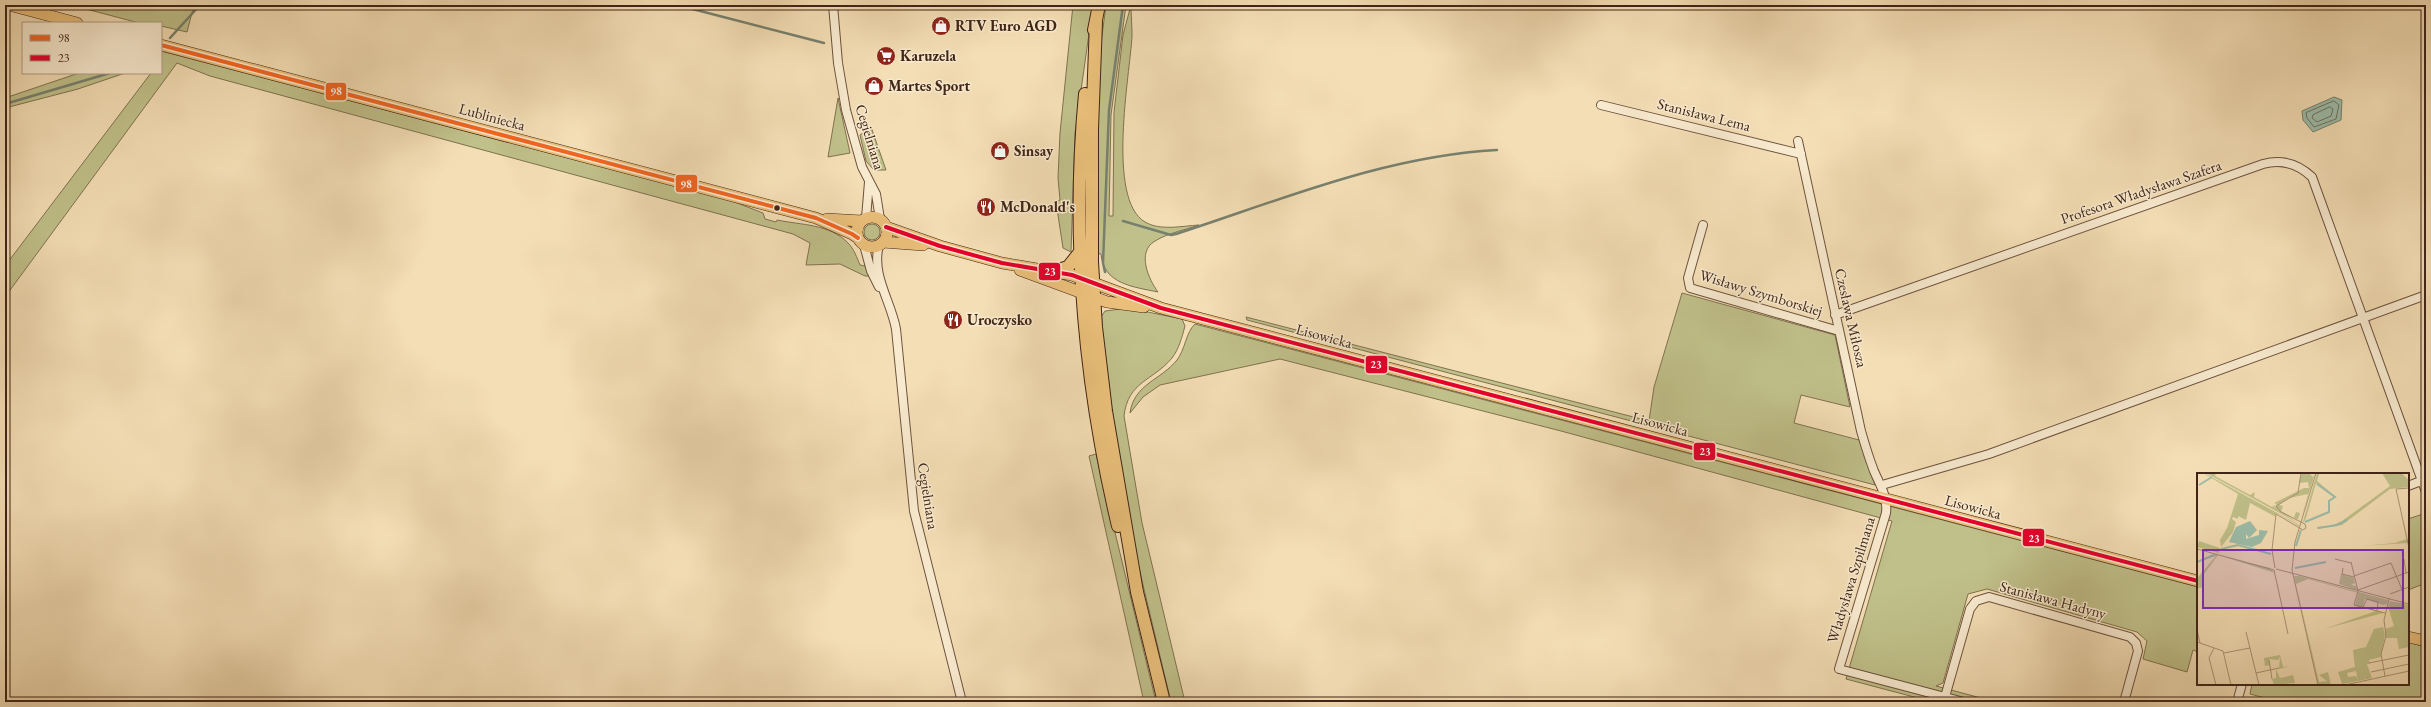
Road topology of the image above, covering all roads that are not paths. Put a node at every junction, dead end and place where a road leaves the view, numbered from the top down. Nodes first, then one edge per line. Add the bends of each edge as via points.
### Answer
1 (9, 5) edge
2 (833, 5) edge
3 (1098, 5) edge
4 (73, 22) edge
5 (1096, 22) junction
6 (162, 45) edge
7 (1601, 104) dead end
8 (1798, 141) dead end
9 (1801, 154) junction
10 (869, 181) junction
11 (816, 218) junction
12 (864, 219) junction
13 (883, 223) junction
14 (1702, 225) dead end
15 (861, 242) junction
16 (881, 244) junction
17 (940, 246) junction
18 (1080, 252) junction
19 (1002, 263) junction
20 (1055, 271) junction
21 (1081, 279) junction
22 (1093, 284) junction
23 (884, 292) junction
24 (1082, 292) junction
25 (2426, 295) edge
26 (1094, 297) junction
27 (1161, 308) junction
28 (1835, 315) junction
29 (2363, 318) junction
30 (1839, 331) junction
31 (2424, 480) edge
32 (1882, 485) junction
33 (2409, 486) edge
34 (2426, 492) edge
35 (1885, 499) junction
36 (2197, 581) edge
37 (1137, 592) junction
38 (2409, 637) edge
39 (2426, 642) edge
40 (2242, 685) edge
41 (1946, 697) junction
42 (962, 702) edge
43 (1164, 702) edge
44 (1964, 702) edge
45 (2124, 702) edge
46 (2237, 702) edge

1 - 4 main road
2 - 10 street, Cegielniana via 838,63 846,110 860,162
3 - 5 highway
5 - 18 highway via 1080,153
5 - 22 highway via 1092,129
6 - 11 main road, Lubliniecka
7 - 9 street, Stanisława Lema
8 - 9 street, Czesława Miłosza
9 - 28 street, Czesława Miłosza
10 - 12 street, Cegielniana via 869,201
10 - 13 street, Cegielniana via 876,194
11 - 12 main road, Lubliniecka
11 - 15 main road, Lubliniecka via 852,234
12 - 13 main road
12 - 15 main road via 857,229
13 - 16 main road via 887,235
13 - 17 main road, Lisowicka
14 - 30 street, Wisławy Szymborskiej via 1688,278 1690,288
15 - 16 main road via 871,247
15 - 23 street, Cegielniana via 874,278
16 - 17 main road, Lisowicka
16 - 23 street, Cegielniana via 877,262
17 - 19 main road, Lisowicka
18 - 20 highway via 1068,267
18 - 21 highway
19 - 20 main road, Lisowicka
19 - 24 main road, Lisowicka via 1040,279
20 - 21 main road, Lisowicka
21 - 22 main road, Lisowicka
21 - 24 highway
22 - 26 highway
22 - 27 main road, Lisowicka
23 - 42 street, Cegielniana via 891,306 896,329 914,511
24 - 26 main road, Lisowicka
24 - 37 highway via 1087,365 1094,408 1108,484
25 - 29 street
26 - 27 main road, Lisowicka via 1111,303
26 - 37 highway via 1106,411
27 - 35 main road, Lisowicka
28 - 29 street, Profesora Władysława Szafera via 2276,161 2291,164 2312,177
28 - 30 street, Czesława Miłosza
29 - 31 street, Profesora Władysława Szafera
29 - 32 street via 1989,454
30 - 32 street, Czesława Miłosza via 1864,440
31 - 33 street
31 - 34 street, Profesora Władysława Szafera
32 - 35 street, Czesława Miłosza
35 - 36 main road, Lisowicka
35 - 41 street, Władysława Szpilmana via 1886,513 1839,669
37 - 43 highway
38 - 39 main road
40 - 46 street
41 - 44 street
41 - 45 street, Stanisława Hadyny via 1970,609 1976,601 1990,597 2134,639 2138,651

